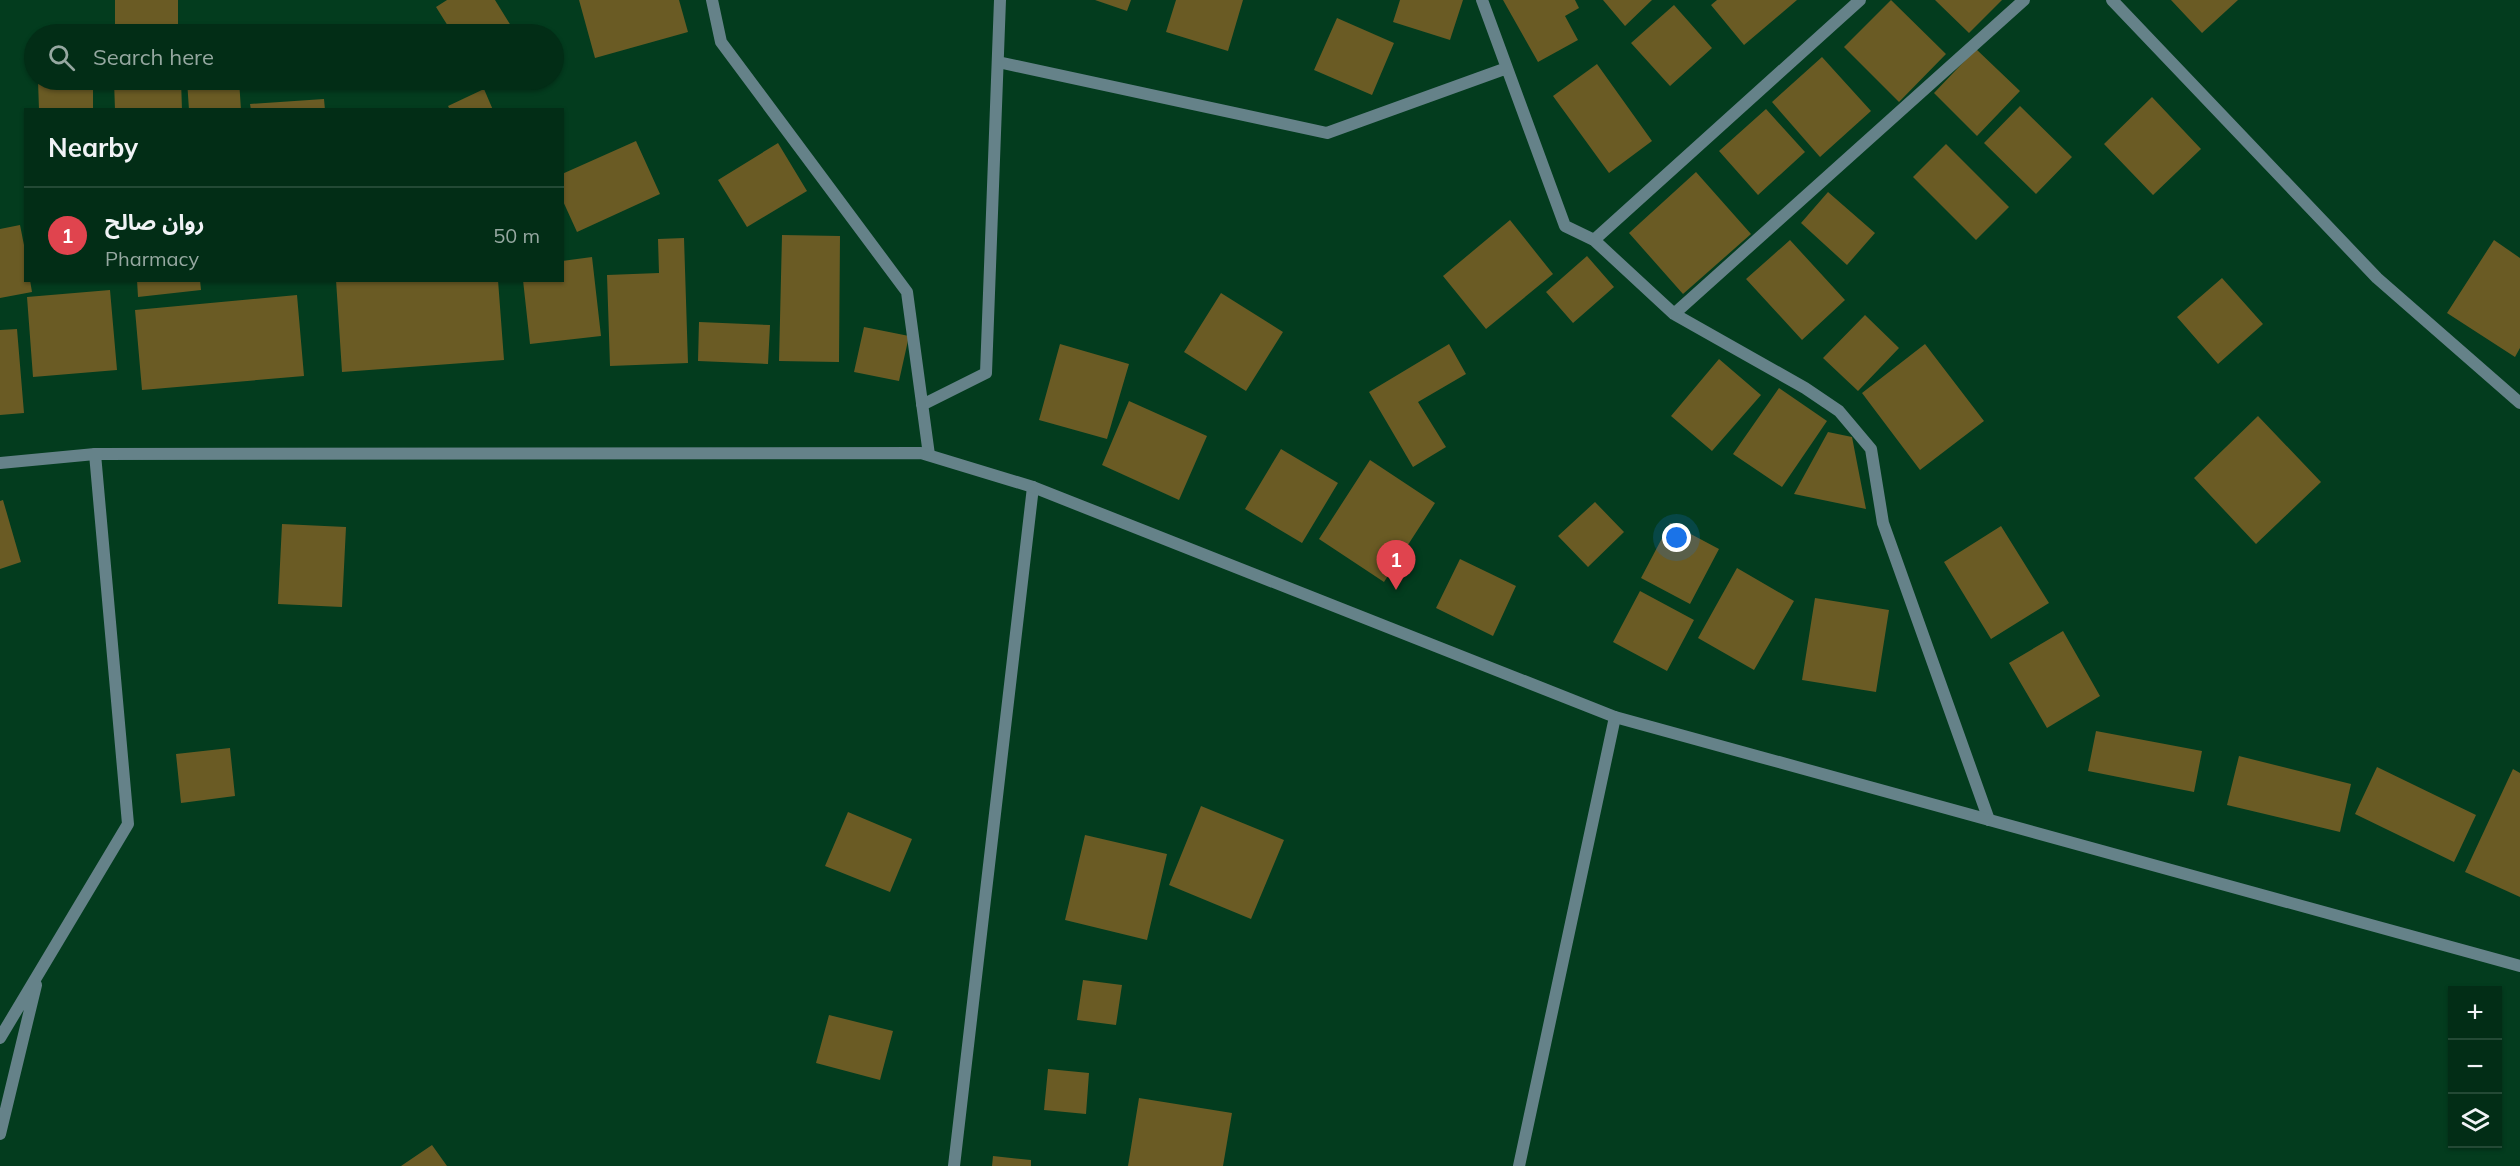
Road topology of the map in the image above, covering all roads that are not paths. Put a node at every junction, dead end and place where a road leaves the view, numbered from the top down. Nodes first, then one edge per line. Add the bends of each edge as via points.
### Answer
1 (712, 0) edge
2 (1000, 0) edge
3 (1482, 0) edge
4 (1860, 0) edge
5 (2024, 0) edge
6 (2112, 0) edge
7 (998, 62) junction
8 (1507, 68) junction
9 (1594, 240) junction
10 (1674, 314) junction
11 (2520, 403) edge
12 (922, 405) junction
13 (94, 454) junction
14 (929, 455) junction
15 (0, 463) edge
16 (1033, 486) junction
17 (1615, 717) junction
18 (1989, 820) junction
19 (2520, 966) edge
20 (39, 973) junction
21 (0, 1038) edge
22 (0, 1134) edge
23 (954, 1166) edge
24 (1519, 1166) edge

1 - 12 street via 721,42 907,292
2 - 7 street
3 - 8 street
4 - 9 street
5 - 10 street
6 - 11 street via 2377,278
7 - 8 street via 1327,133
7 - 12 street via 986,373
8 - 9 street via 1565,226
9 - 10 street
10 - 18 street via 1839,411 1871,449 1883,523
12 - 14 street
13 - 14 street
13 - 15 street
13 - 20 street via 128,824
14 - 16 street
16 - 17 street
16 - 23 street
17 - 18 street
17 - 24 street
18 - 19 street
20 - 21 street
20 - 22 street

